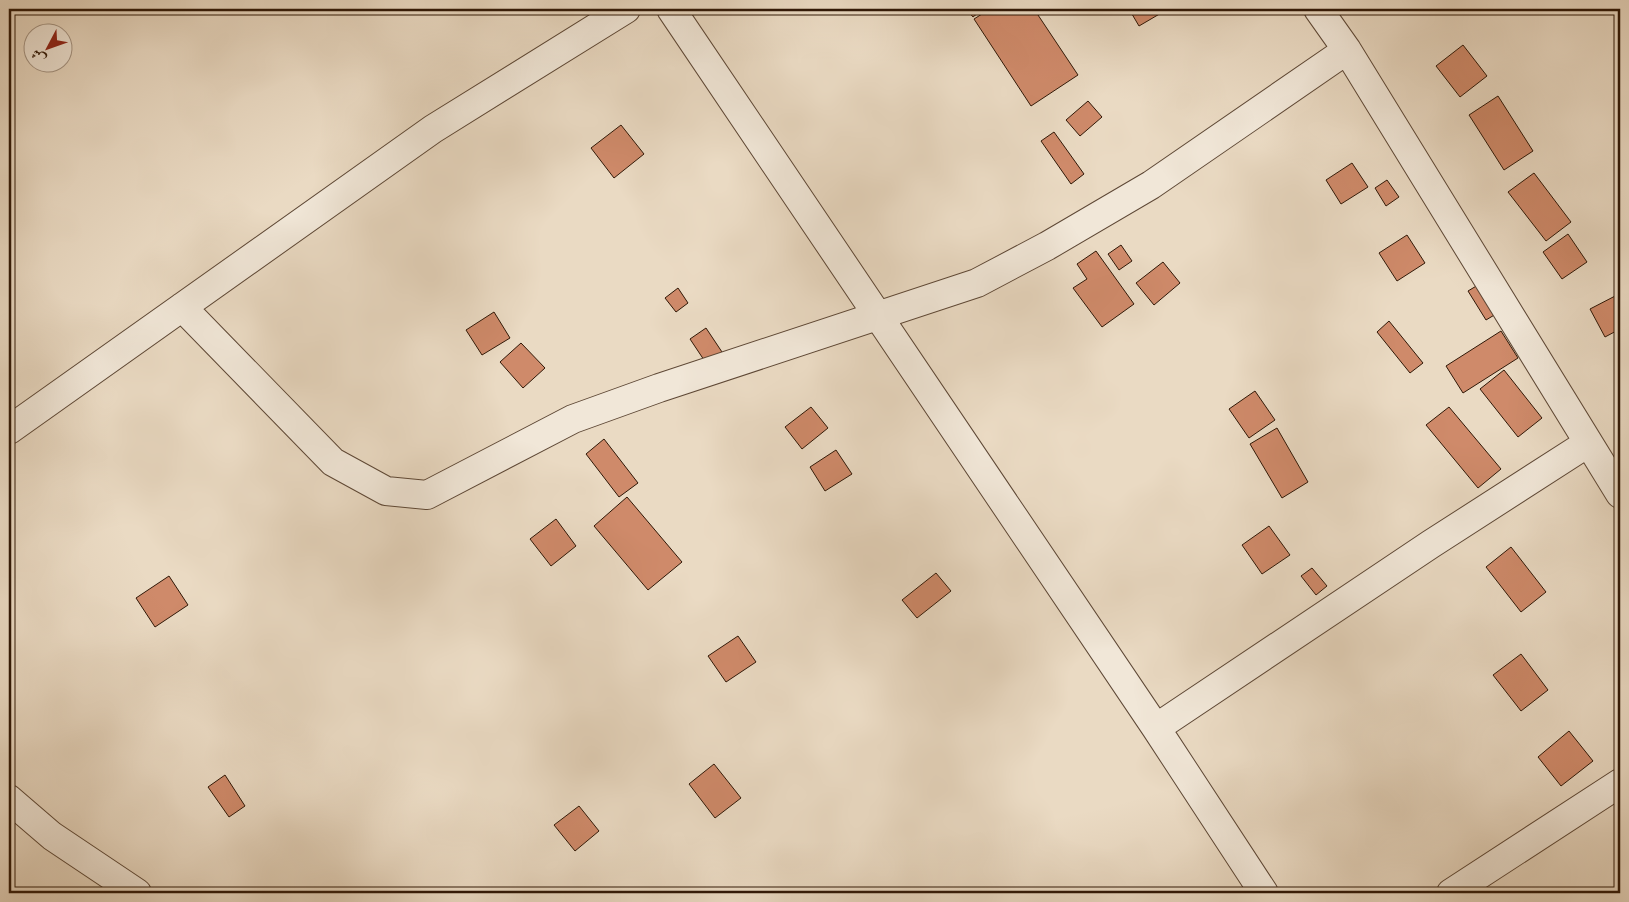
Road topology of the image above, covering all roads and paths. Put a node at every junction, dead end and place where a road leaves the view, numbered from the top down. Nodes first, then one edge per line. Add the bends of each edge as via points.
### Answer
1 (626, 9) edge
2 (671, 9) edge
3 (1318, 9) edge
4 (1347, 50) junction
5 (182, 307) junction
6 (878, 316) junction
7 (9, 430) edge
8 (1588, 443) junction
9 (1620, 494) edge
10 (1156, 728) junction
11 (1620, 783) edge
12 (9, 799) edge
13 (137, 893) edge
14 (1264, 893) edge
15 (1451, 893) edge

1 - 5 street via 433,129
2 - 6 street
3 - 4 street
4 - 6 street via 1151,185 1047,246 977,283
4 - 8 street
5 - 6 street via 333,462 386,491 427,494 573,419
5 - 7 street
6 - 10 street
8 - 9 street
8 - 10 street
10 - 14 street
11 - 15 street
12 - 13 street via 52,836

